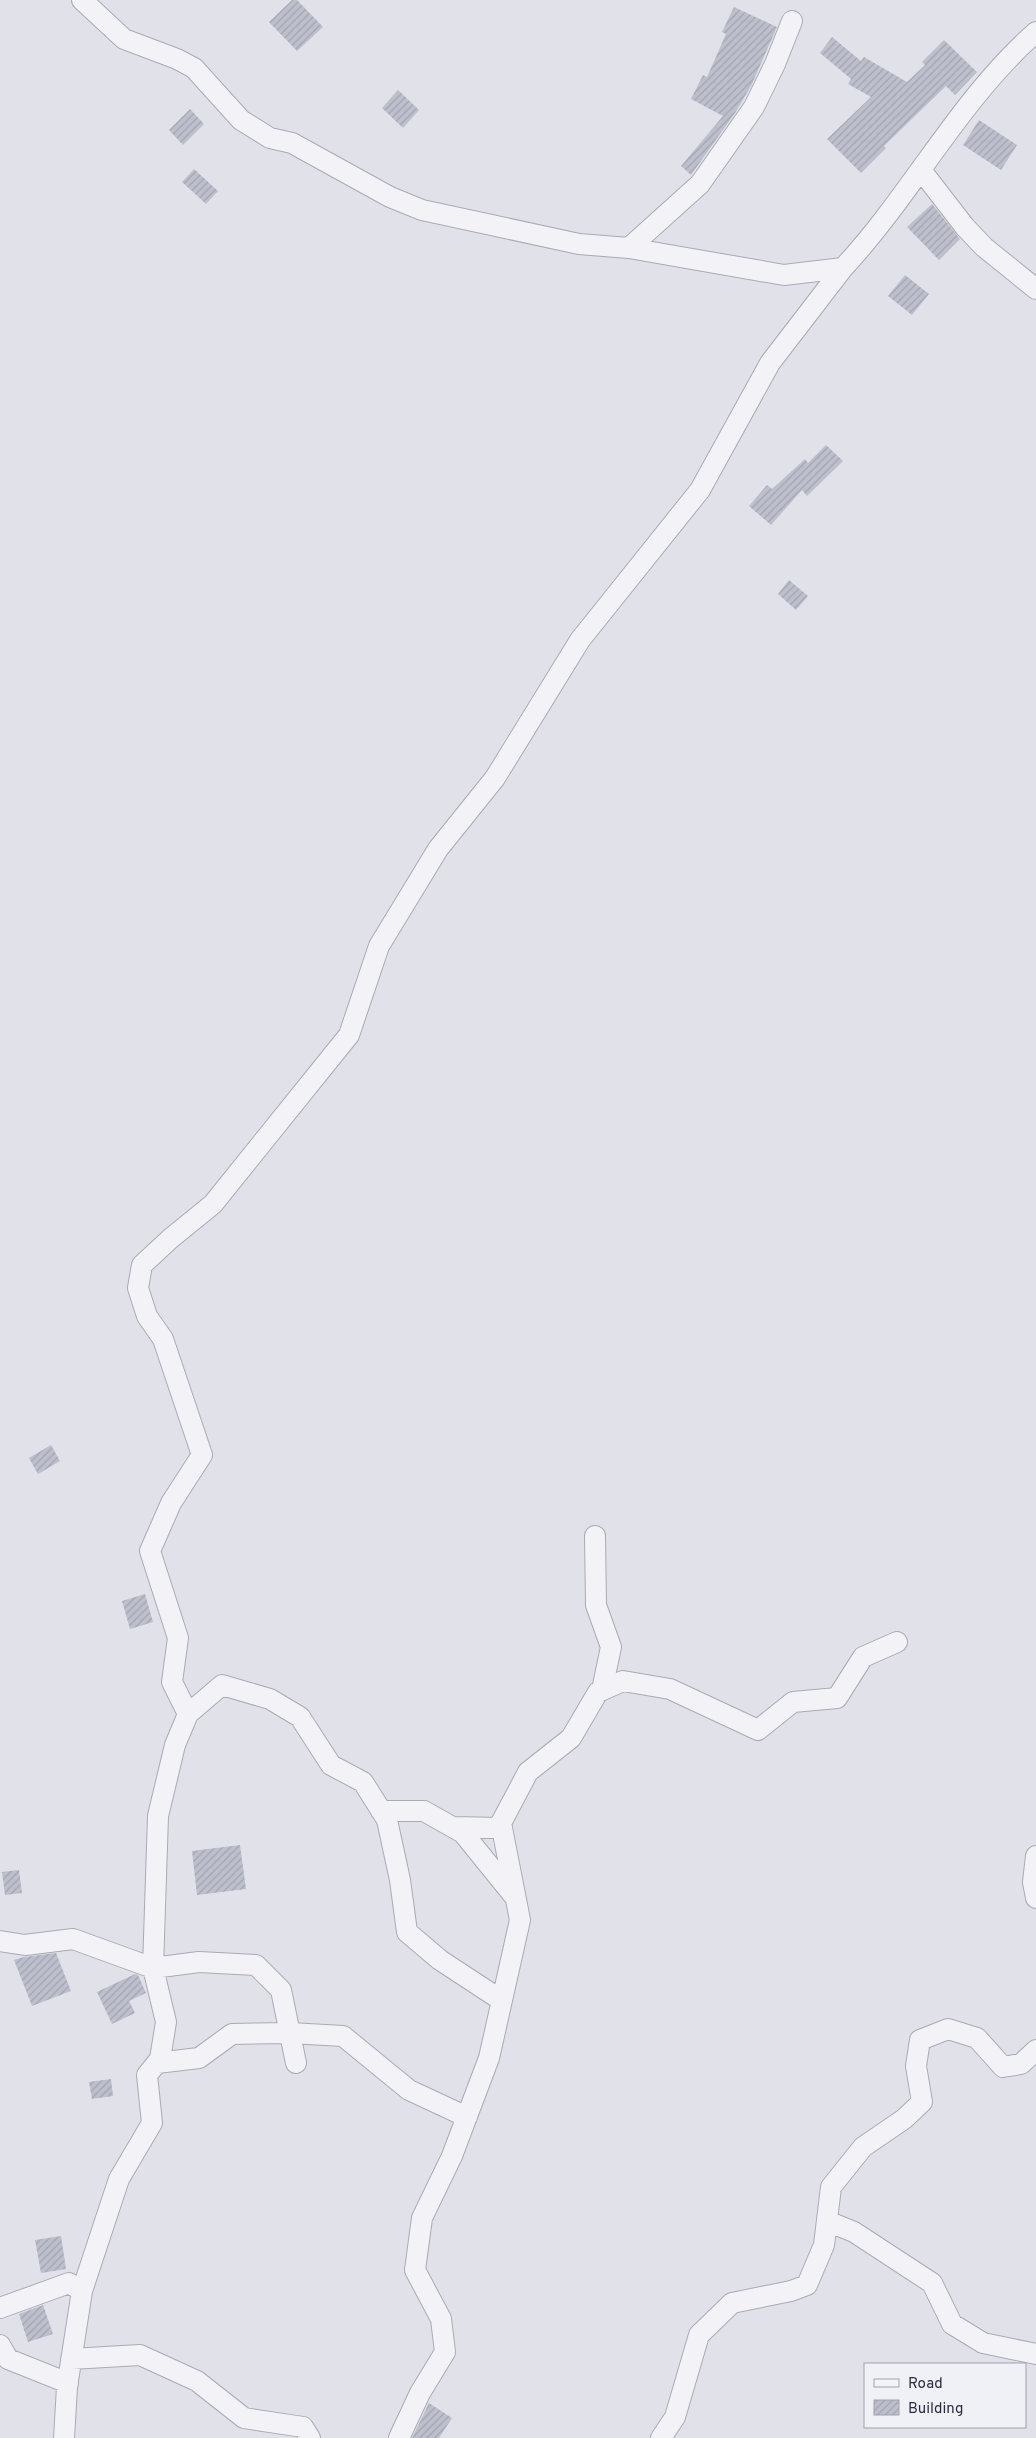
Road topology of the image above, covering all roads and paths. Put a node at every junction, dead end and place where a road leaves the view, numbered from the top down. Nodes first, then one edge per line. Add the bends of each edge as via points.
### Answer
1 (82, 0) edge
2 (792, 21) dead end
3 (1036, 32) edge
4 (921, 170) junction
5 (628, 248) junction
6 (843, 268) junction
7 (1036, 289) edge
8 (595, 1536) dead end
9 (897, 1642) dead end
10 (602, 1690) junction
11 (188, 1714) junction
12 (381, 1811) junction
13 (453, 1828) junction
14 (502, 1828) junction
15 (1036, 1856) edge
16 (516, 1897) junction
17 (1036, 1898) edge
18 (0, 1941) edge
19 (153, 1968) junction
20 (501, 2000) junction
21 (290, 2033) junction
22 (1036, 2050) edge
23 (157, 2063) junction
24 (296, 2063) dead end
25 (467, 2117) junction
26 (827, 2221) junction
27 (82, 2291) junction
28 (0, 2308) edge
29 (0, 2346) edge
30 (1036, 2354) edge
31 (71, 2359) junction
32 (68, 2383) junction
33 (64, 2438) edge
34 (310, 2438) edge
35 (399, 2438) edge
36 (661, 2438) edge

1 - 5 street via 124,39 194,68 241,120 270,138 292,143 390,197 422,210 579,244
2 - 5 street via 754,108 700,184
3 - 4 street via 1018,48 960,116
4 - 6 street
4 - 7 street via 965,228
5 - 6 street via 784,275
6 - 11 street via 770,363 700,490 580,640 495,778 438,849 379,946 349,1035 213,1204 142,1265 138,1288 147,1316 163,1339 202,1455 171,1503 150,1551 178,1638 172,1682
8 - 10 street via 596,1605 611,1647
9 - 10 street via 864,1657 837,1698 793,1702 758,1730 670,1689 623,1680
10 - 14 street via 571,1738 528,1772 501,1823
11 - 12 street via 222,1685 270,1699 300,1718 331,1765 363,1782
11 - 19 street via 175,1745 158,1816
12 - 13 street via 424,1811
12 - 20 street via 387,1820 400,1880 407,1932 440,1960
13 - 14 street
13 - 16 street via 463,1833
14 - 16 street
15 - 17 street via 1033,1882
16 - 20 street via 520,1920
18 - 19 street via 25,1946 73,1940
19 - 21 street via 199,1962 256,1965 281,1990
19 - 23 street via 166,2022
20 - 25 street via 489,2058
21 - 23 street via 232,2034 199,2058
21 - 24 street
21 - 25 street via 343,2036 409,2090
22 - 26 street via 1021,2064 1003,2067 977,2038 948,2029 920,2040 916,2066 922,2102 904,2119 863,2147 831,2187
23 - 27 street via 147,2075 152,2123 119,2179
25 - 35 street via 422,2218 415,2270 442,2319 445,2352 420,2393
26 - 30 street via 854,2232 932,2283 952,2324 983,2343
26 - 36 street via 824,2245 807,2285 791,2292 732,2302 699,2335 675,2417
27 - 28 street via 69,2283
27 - 31 street
29 - 32 street via 8,2359
31 - 32 street
31 - 34 street via 140,2355 197,2381 244,2418 303,2427
32 - 33 street

